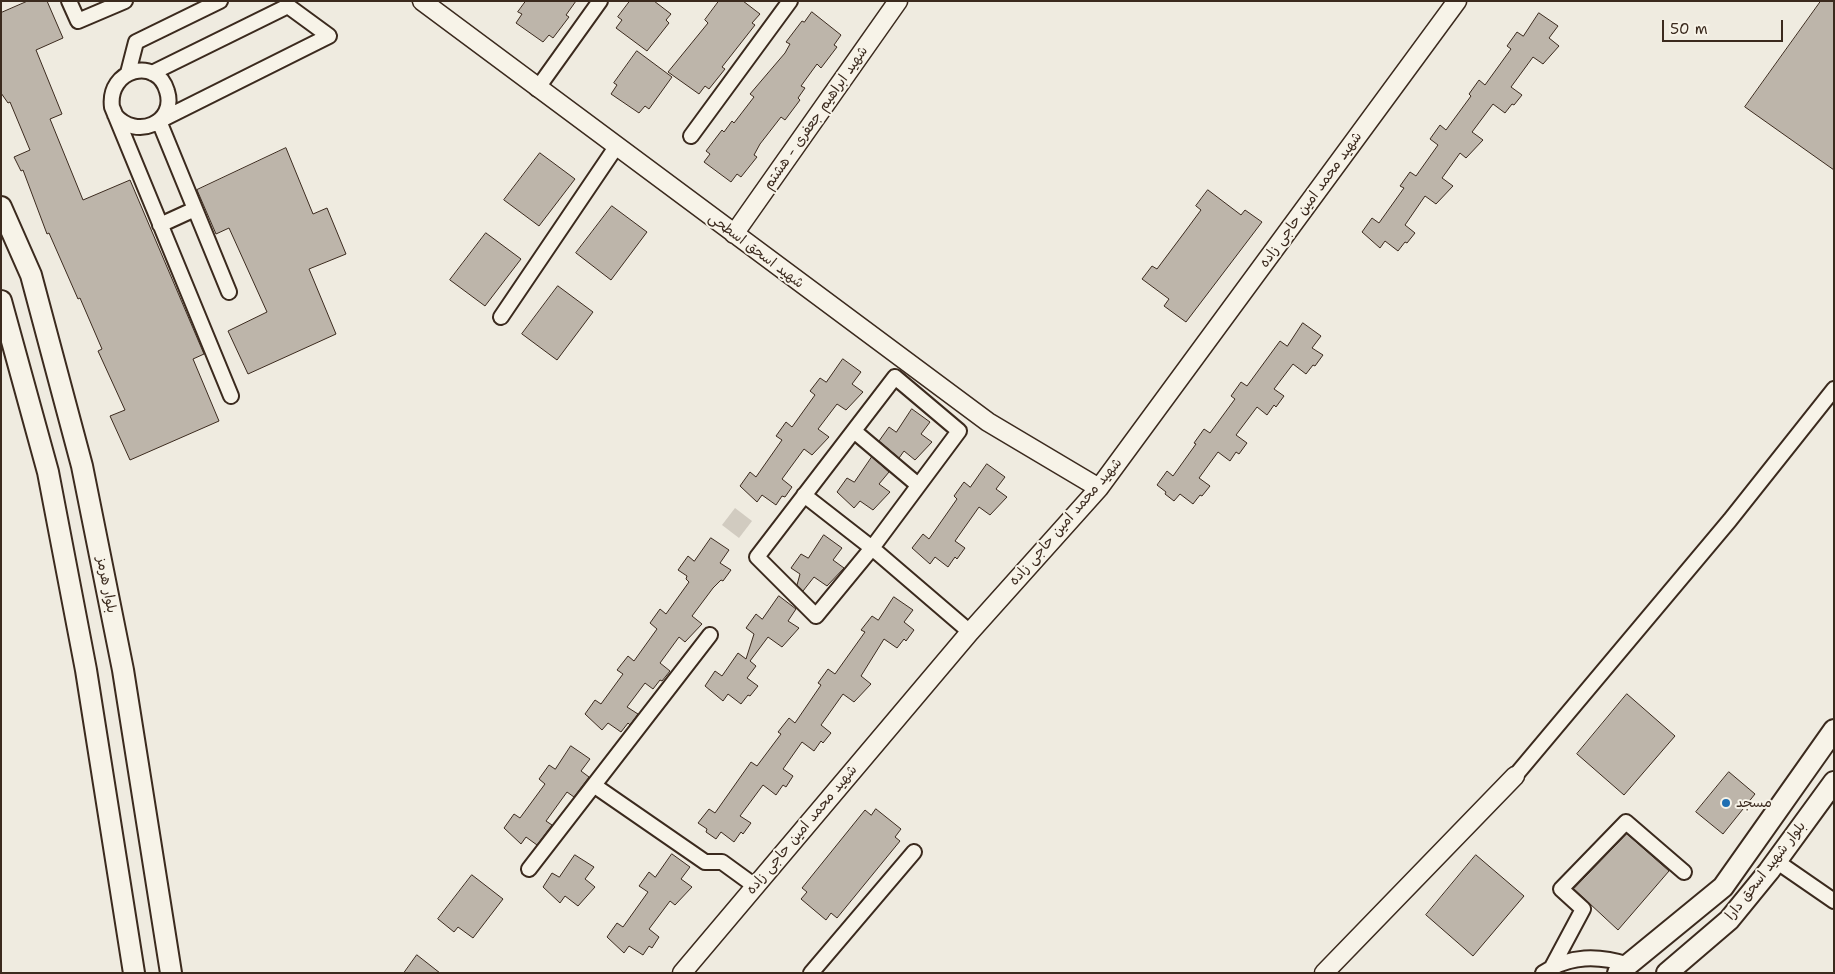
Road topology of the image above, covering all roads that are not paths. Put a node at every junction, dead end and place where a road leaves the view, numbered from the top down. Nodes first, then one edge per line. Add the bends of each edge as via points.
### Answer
1 (69, 1) edge
2 (124, 1) edge
3 (220, 1) edge
4 (422, 1) edge
5 (600, 1) edge
6 (790, 1) edge
7 (898, 1) edge
8 (1457, 1) edge
9 (104, 5) edge
10 (128, 73) junction
11 (152, 73) junction
12 (537, 88) junction
13 (115, 114) junction
14 (159, 121) junction
15 (690, 136) dead end
16 (616, 147) junction
17 (1, 207) edge
18 (195, 209) junction
19 (160, 224) junction
20 (734, 234) junction
21 (229, 292) dead end
22 (1, 301) edge
23 (501, 317) dead end
24 (1834, 389) edge
25 (231, 396) dead end
26 (854, 431) junction
27 (918, 484) junction
28 (1098, 488) junction
29 (804, 495) junction
30 (872, 548) junction
31 (970, 632) junction
32 (710, 635) dead end
33 (1834, 730) edge
34 (1515, 776) joint
35 (1834, 782) edge
36 (595, 786) junction
37 (914, 852) dead end
38 (1776, 861) junction
39 (529, 869) dead end
40 (1684, 872) dead end
41 (755, 886) junction
42 (1834, 901) edge
43 (1623, 969) edge
44 (1548, 970) edge
45 (134, 973) edge
46 (171, 973) edge
47 (682, 973) edge
48 (811, 973) edge
49 (1324, 973) edge
50 (1667, 973) edge

1 - 9 street via 78,22
2 - 9 street
3 - 10 street via 136,42
4 - 12 street, شهید اسحق اسطحی
5 - 12 street
6 - 15 street
7 - 20 street, شهید ابراهیم جعفری - هشتم
8 - 28 street, شهید محمد امین حاجی زاده
10 - 11 street
10 - 13 street via 121,77 112,91
11 - 14 street via 164,84 168,99
11 - 14 street via 288,6 329,36
12 - 16 street, شهید اسحق اسطحی
13 - 14 street via 136,128
13 - 19 street
14 - 18 street
16 - 20 street, شهید اسحق اسطحی
16 - 23 street
17 - 46 main road, بلوار هرمز via 31,275 82,466 122,670
18 - 19 street
18 - 21 street
19 - 25 street
20 - 28 street, شهید اسحق اسطحی via 988,422
22 - 45 main road via 48,472 86,670
24 - 34 street via 1730,520
26 - 27 street
26 - 27 street via 895,377 959,431
26 - 29 street
27 - 30 street
28 - 31 street, شهید محمد امین حاجی زاده
29 - 30 street
29 - 30 street via 757,556 816,616
30 - 31 street
31 - 41 street, شهید محمد امین حاجی زاده
32 - 36 street
33 - 43 main road, بلوار شهید اسحق دارا via 1723,887
34 - 49 street
35 - 38 main road, بلوار شهید اسحق دارا
36 - 39 street
36 - 41 street via 705,862 722,862
37 - 48 street
38 - 42 street
38 - 50 main road, بلوار شهید اسحق دارا via 1729,920
40 - 44 street via 1626,822 1561,889 1583,909
41 - 47 street, شهید محمد امین حاجی زاده
43 - 44 street via 1610,959 1590,957 1571,960

